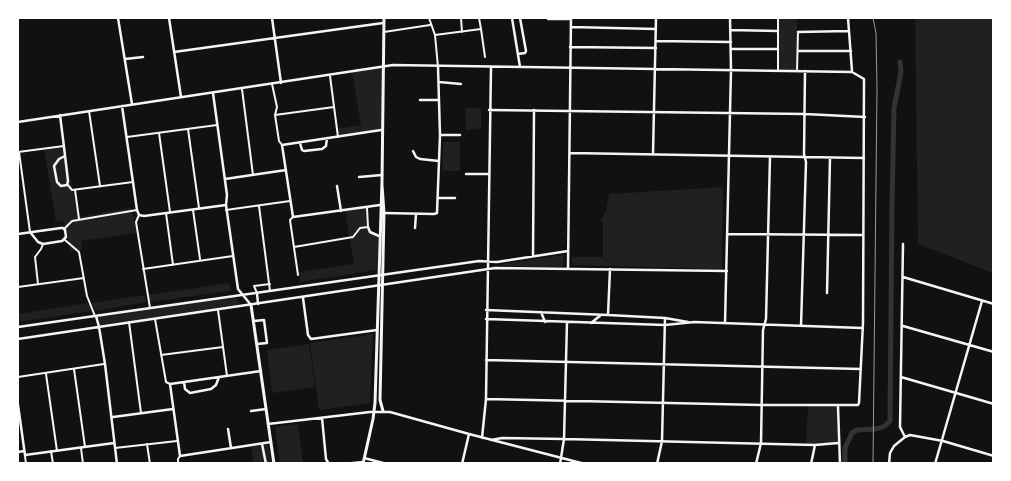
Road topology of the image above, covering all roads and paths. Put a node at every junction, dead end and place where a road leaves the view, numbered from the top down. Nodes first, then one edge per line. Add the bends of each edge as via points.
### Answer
1 (118, 18) edge
2 (169, 18) edge
3 (272, 18) edge
4 (384, 18) edge
5 (428, 18) edge
6 (461, 18) edge
7 (480, 18) edge
8 (512, 18) edge
9 (520, 18) edge
10 (571, 18) edge
11 (656, 18) edge
12 (730, 18) edge
13 (778, 18) edge
14 (848, 18) edge
15 (548, 19) dead end
16 (384, 23) junction
17 (430, 25) junction
18 (571, 27) junction
19 (481, 29) junction
20 (656, 29) junction
21 (730, 30) junction
22 (778, 31) junction
23 (850, 31) junction
24 (384, 32) junction
25 (462, 32) junction
26 (798, 32) joint
27 (435, 35) junction
28 (275, 37) junction
29 (656, 41) junction
30 (730, 42) junction
31 (570, 47) junction
32 (656, 48) junction
33 (731, 49) junction
34 (778, 49) junction
35 (798, 51) junction
36 (851, 51) junction
37 (174, 52) junction
38 (518, 54) junction
39 (143, 57) dead end
40 (485, 57) dead end
41 (124, 59) junction
42 (383, 67) junction
43 (438, 67) junction
44 (490, 67) junction
45 (520, 67) junction
46 (570, 68) junction
47 (656, 69) junction
48 (731, 70) junction
49 (778, 71) junction
50 (797, 71) junction
51 (805, 72) junction
52 (852, 72) junction
53 (330, 76) junction
54 (281, 82) junction
55 (439, 82) junction
56 (272, 84) junction
57 (461, 84) dead end
58 (242, 89) junction
59 (213, 93) junction
60 (181, 97) junction
61 (420, 100) dead end
62 (439, 100) junction
63 (132, 104) junction
64 (122, 106) junction
65 (334, 107) junction
66 (489, 110) junction
67 (534, 110) junction
68 (89, 111) junction
69 (571, 111) junction
70 (654, 112) junction
71 (730, 113) junction
72 (804, 114) junction
73 (60, 115) junction
74 (275, 115) junction
75 (865, 117) junction
76 (18, 122) edge
77 (217, 125) junction
78 (188, 129) junction
79 (381, 130) junction
80 (159, 133) junction
81 (440, 135) junction
82 (460, 135) dead end
83 (127, 137) junction
84 (338, 137) junction
85 (328, 138) junction
86 (300, 143) junction
87 (282, 145) junction
88 (64, 146) junction
89 (413, 151) dead end
90 (18, 152) edge
91 (570, 153) junction
92 (653, 154) junction
93 (730, 155) junction
94 (65, 156) junction
95 (770, 157) junction
96 (805, 158) junction
97 (830, 158) junction
98 (864, 158) junction
99 (439, 161) junction
100 (286, 170) junction
101 (466, 174) dead end
102 (489, 174) junction
103 (253, 175) junction
104 (382, 176) junction
105 (359, 177) dead end
106 (225, 179) junction
107 (133, 182) junction
108 (382, 182) junction
109 (67, 184) junction
110 (100, 186) junction
111 (337, 186) dead end
112 (75, 190) junction
113 (438, 198) junction
114 (455, 198) dead end
115 (290, 201) junction
116 (226, 205) junction
117 (380, 205) junction
118 (259, 206) junction
119 (367, 207) junction
120 (199, 209) junction
121 (137, 210) junction
122 (193, 210) junction
123 (226, 210) junction
124 (341, 210) junction
125 (168, 213) junction
126 (382, 213) junction
127 (416, 214) junction
128 (139, 215) junction
129 (293, 217) junction
130 (79, 219) junction
131 (368, 227) junction
132 (64, 228) junction
133 (416, 228) dead end
134 (30, 232) junction
135 (18, 234) edge
136 (728, 234) junction
137 (767, 234) junction
138 (803, 234) junction
139 (828, 234) junction
140 (862, 235) junction
141 (380, 236) junction
142 (65, 240) junction
143 (43, 244) junction
144 (904, 244) dead end
145 (294, 247) junction
146 (568, 251) junction
147 (233, 256) junction
148 (533, 256) junction
149 (201, 260) junction
150 (488, 261) junction
151 (173, 265) junction
152 (142, 268) junction
153 (568, 268) junction
154 (488, 269) junction
155 (610, 269) junction
156 (727, 272) junction
157 (298, 275) dead end
158 (381, 275) junction
159 (903, 277) junction
160 (84, 278) junction
161 (38, 284) junction
162 (270, 284) junction
163 (381, 285) junction
164 (18, 287) edge
165 (270, 291) junction
166 (257, 293) junction
167 (827, 293) dead end
168 (242, 295) junction
169 (303, 297) junction
170 (982, 301) junction
171 (258, 304) junction
172 (994, 304) edge
173 (251, 305) junction
174 (150, 308) junction
175 (218, 310) junction
176 (486, 310) junction
177 (542, 312) junction
178 (601, 315) junction
179 (608, 315) junction
180 (96, 316) junction
181 (665, 318) junction
182 (155, 319) junction
183 (486, 319) junction
184 (129, 322) junction
185 (254, 322) junction
186 (545, 322) junction
187 (567, 322) junction
188 (694, 322) junction
189 (725, 323) junction
190 (590, 324) junction
191 (665, 325) junction
192 (764, 325) junction
193 (801, 326) junction
194 (903, 326) junction
195 (18, 327) edge
196 (99, 327) junction
197 (862, 328) junction
198 (377, 330) junction
199 (18, 339) edge
200 (257, 344) junction
201 (970, 345) junction
202 (222, 347) junction
203 (994, 352) edge
204 (161, 355) junction
205 (486, 360) junction
206 (565, 362) junction
207 (105, 364) junction
208 (664, 364) junction
209 (762, 366) junction
210 (74, 369) junction
211 (861, 369) junction
212 (261, 371) junction
213 (46, 373) junction
214 (227, 376) junction
215 (18, 377) edge
216 (218, 377) junction
217 (901, 377) junction
218 (184, 382) junction
219 (170, 384) junction
220 (957, 393) junction
221 (486, 399) junction
222 (564, 400) junction
223 (663, 403) junction
224 (994, 404) edge
225 (18, 405) edge
226 (761, 405) junction
227 (838, 406) junction
228 (173, 409) junction
229 (266, 409) junction
230 (251, 411) dead end
231 (383, 411) junction
232 (375, 412) junction
233 (141, 414) junction
234 (113, 417) junction
235 (322, 418) junction
236 (19, 421) edge
237 (268, 424) junction
238 (228, 429) dead end
239 (469, 434) junction
240 (904, 437) junction
241 (482, 438) junction
242 (564, 438) junction
243 (491, 440) junction
244 (178, 441) junction
245 (662, 441) junction
246 (943, 441) junction
247 (271, 442) junction
248 (114, 443) junction
249 (761, 443) junction
250 (838, 443) junction
251 (147, 444) junction
252 (262, 444) junction
253 (815, 446) junction
254 (85, 447) junction
255 (81, 448) junction
256 (115, 448) junction
257 (231, 448) junction
258 (57, 450) junction
259 (51, 451) junction
260 (18, 452) edge
261 (25, 453) junction
262 (180, 456) junction
263 (994, 456) edge
264 (561, 457) junction
265 (363, 461) edge
266 (26, 464) edge
267 (53, 464) edge
268 (83, 464) edge
269 (117, 464) edge
270 (150, 464) edge
271 (178, 464) edge
272 (266, 464) edge
273 (274, 464) edge
274 (329, 464) edge
275 (343, 464) edge
276 (387, 464) edge
277 (462, 464) edge
278 (560, 464) edge
279 (585, 464) edge
280 (657, 464) edge
281 (756, 464) edge
282 (811, 464) edge
283 (840, 464) edge
284 (889, 464) edge
285 (935, 464) edge

1 - 41 street
2 - 37 street
3 - 28 street
4 - 16 street
5 - 17 street
6 - 25 street
7 - 19 street
8 - 38 street
9 - 38 street via 526,50
10 - 15 street
10 - 18 street
11 - 20 street
12 - 21 street
13 - 22 street
14 - 23 street
16 - 24 street
16 - 28 street
17 - 24 street
17 - 27 street
18 - 20 street
18 - 31 street
19 - 25 street
19 - 40 street
20 - 29 street
21 - 22 street
21 - 30 street
22 - 34 street
23 - 26 street
23 - 36 street
24 - 42 street
25 - 27 street
26 - 35 street
27 - 43 street
28 - 37 street
28 - 54 street
29 - 30 street
29 - 32 street
30 - 33 street
31 - 32 street
31 - 46 street
32 - 47 street
33 - 34 street
33 - 48 street
34 - 49 street
35 - 36 street
35 - 50 street
36 - 52 street
37 - 60 street
38 - 45 street
39 - 41 street
41 - 63 street
42 - 43 street
42 - 53 street
42 - 79 street
43 - 44 street
43 - 55 street
44 - 45 street
44 - 66 street
45 - 46 street
46 - 47 street
46 - 69 street
47 - 48 street
47 - 70 street
48 - 49 street
48 - 71 street
49 - 50 street
50 - 51 street
51 - 52 street
51 - 72 street
52 - 75 street via 864,78
53 - 54 street
53 - 65 street
54 - 56 street
55 - 57 street
55 - 62 street
56 - 58 street
56 - 74 street via 277,107
58 - 59 street
58 - 103 street
59 - 60 street
59 - 77 street
60 - 63 street
61 - 62 street
62 - 81 street
63 - 64 street
64 - 68 street
64 - 83 street
65 - 74 street
65 - 84 street
66 - 67 street
66 - 102 street
67 - 69 street
67 - 148 street
68 - 73 street
68 - 110 street
69 - 70 street
69 - 91 street
70 - 71 street
70 - 92 street
71 - 72 street
71 - 93 street
72 - 75 street
72 - 96 street
73 - 76 street
73 - 88 street
74 - 87 street
75 - 98 street
77 - 78 street
77 - 106 street
78 - 80 street
78 - 120 street
79 - 84 street
79 - 104 street
80 - 83 street
80 - 125 street
81 - 82 street
81 - 99 street
83 - 107 street
84 - 85 street
85 - 86 street
85 - 86 street via 322,149 304,151
86 - 87 street
87 - 100 street
88 - 90 street
88 - 94 street
89 - 99 street via 416,158
90 - 134 street
91 - 92 street
91 - 146 street
92 - 93 street
93 - 95 street
93 - 136 street
94 - 109 street
94 - 109 street via 57,160 54,168 57,184
95 - 96 street
95 - 137 street
96 - 97 street
96 - 138 street
97 - 98 street
97 - 139 street
98 - 140 street
99 - 113 street
100 - 103 street
100 - 115 street
101 - 102 street
102 - 150 street
103 - 106 street
104 - 105 street
104 - 108 street
106 - 116 street
107 - 110 street
107 - 121 street
108 - 117 street
108 - 126 street
109 - 112 street
110 - 112 street
111 - 124 street
112 - 130 street
113 - 114 street
113 - 127 street via 437,213
115 - 118 street
115 - 129 street
116 - 120 street
116 - 123 street
117 - 119 street
117 - 126 street
118 - 123 street
118 - 162 street
119 - 124 street
119 - 131 street
120 - 122 street
121 - 128 street
121 - 130 street
122 - 125 street
122 - 149 street
123 - 147 street
124 - 129 street
125 - 128 street
125 - 151 street
126 - 127 street
126 - 141 street
126 - 158 street
127 - 133 street
128 - 152 street via 136,222
129 - 145 street via 290,220
130 - 132 street via 69,222
131 - 141 street via 369,231
131 - 145 street via 360,228 350,238
132 - 134 street
132 - 142 street
134 - 135 street
134 - 143 street
136 - 137 street
136 - 156 street
137 - 138 street
137 - 192 street
138 - 139 street
138 - 193 street
139 - 140 street
139 - 167 street
140 - 197 street
141 - 158 street
142 - 143 street
142 - 160 street via 79,252
143 - 161 street via 35,257
144 - 159 street
145 - 157 street
146 - 148 street
146 - 153 street
147 - 149 street
147 - 168 street via 238,289
148 - 150 street
149 - 151 street
150 - 154 street
150 - 158 street
151 - 152 street
152 - 174 street
153 - 154 street
153 - 155 street
154 - 163 street
154 - 176 street
155 - 156 street
155 - 179 street
156 - 189 street
158 - 163 street
158 - 165 street
159 - 170 street
159 - 194 street
160 - 161 street
160 - 180 street via 87,296
161 - 164 street
162 - 165 street
162 - 166 street via 254,286
163 - 169 street
163 - 198 street
163 - 231 street via 380,400
165 - 166 street
166 - 168 street
166 - 171 street
168 - 173 street
168 - 174 street
169 - 171 street
169 - 198 street via 311,339
170 - 172 street
170 - 201 street
171 - 173 street
173 - 175 street
173 - 185 street
174 - 180 street
175 - 182 street
175 - 202 street
176 - 177 street
176 - 183 street
177 - 178 street
177 - 186 street
178 - 179 street
178 - 190 street
179 - 181 street
180 - 195 street
180 - 196 street
181 - 188 street
181 - 191 street
182 - 184 street
182 - 204 street
183 - 186 street
183 - 205 street
184 - 196 street
184 - 233 street
185 - 200 street
185 - 200 street via 264,320 267,343
186 - 187 street
187 - 190 street
187 - 206 street
188 - 189 street
188 - 191 street
189 - 192 street
190 - 191 street
191 - 208 street
192 - 193 street
192 - 209 street
193 - 197 street
194 - 201 street
194 - 217 street
196 - 199 street
196 - 207 street
197 - 211 street
198 - 232 street
200 - 212 street
201 - 203 street
201 - 220 street
202 - 204 street
202 - 214 street
204 - 219 street via 166,382
205 - 206 street
205 - 221 street
206 - 208 street
206 - 222 street
207 - 210 street
207 - 234 street
208 - 209 street
208 - 223 street
209 - 211 street
209 - 226 street
210 - 213 street
210 - 254 street
211 - 227 street via 860,403
212 - 214 street
212 - 229 street
213 - 215 street
213 - 258 street
214 - 216 street
216 - 218 street
216 - 218 street via 211,389 190,393
217 - 220 street
217 - 240 street via 900,427
218 - 219 street
219 - 228 street
220 - 224 street
220 - 246 street
221 - 222 street
221 - 241 street
222 - 223 street
222 - 242 street
223 - 226 street
223 - 245 street
225 - 236 street
226 - 227 street
226 - 249 street
227 - 250 street
228 - 233 street
228 - 244 street
229 - 230 street
229 - 237 street
231 - 232 street
231 - 239 street
232 - 235 street
232 - 265 street
233 - 234 street
234 - 248 street
235 - 237 street
235 - 274 street
236 - 261 street
237 - 247 street
238 - 257 street
239 - 241 street
239 - 277 street
240 - 246 street via 916,435
240 - 284 street via 890,453
241 - 243 street
242 - 243 street
242 - 245 street
242 - 264 street
243 - 264 street
244 - 251 street
244 - 262 street
245 - 249 street
245 - 280 street
246 - 263 street
246 - 285 street
247 - 252 street
247 - 273 street
248 - 254 street
248 - 256 street
249 - 253 street
249 - 281 street
250 - 253 street
250 - 283 street
251 - 256 street
251 - 270 street
252 - 257 street
252 - 272 street
253 - 282 street
254 - 255 street
255 - 258 street
255 - 268 street
256 - 269 street
257 - 262 street
258 - 259 street
259 - 261 street
259 - 267 street
260 - 261 street
261 - 266 street
262 - 271 street
264 - 278 street
264 - 279 street
265 - 275 street
265 - 276 street

